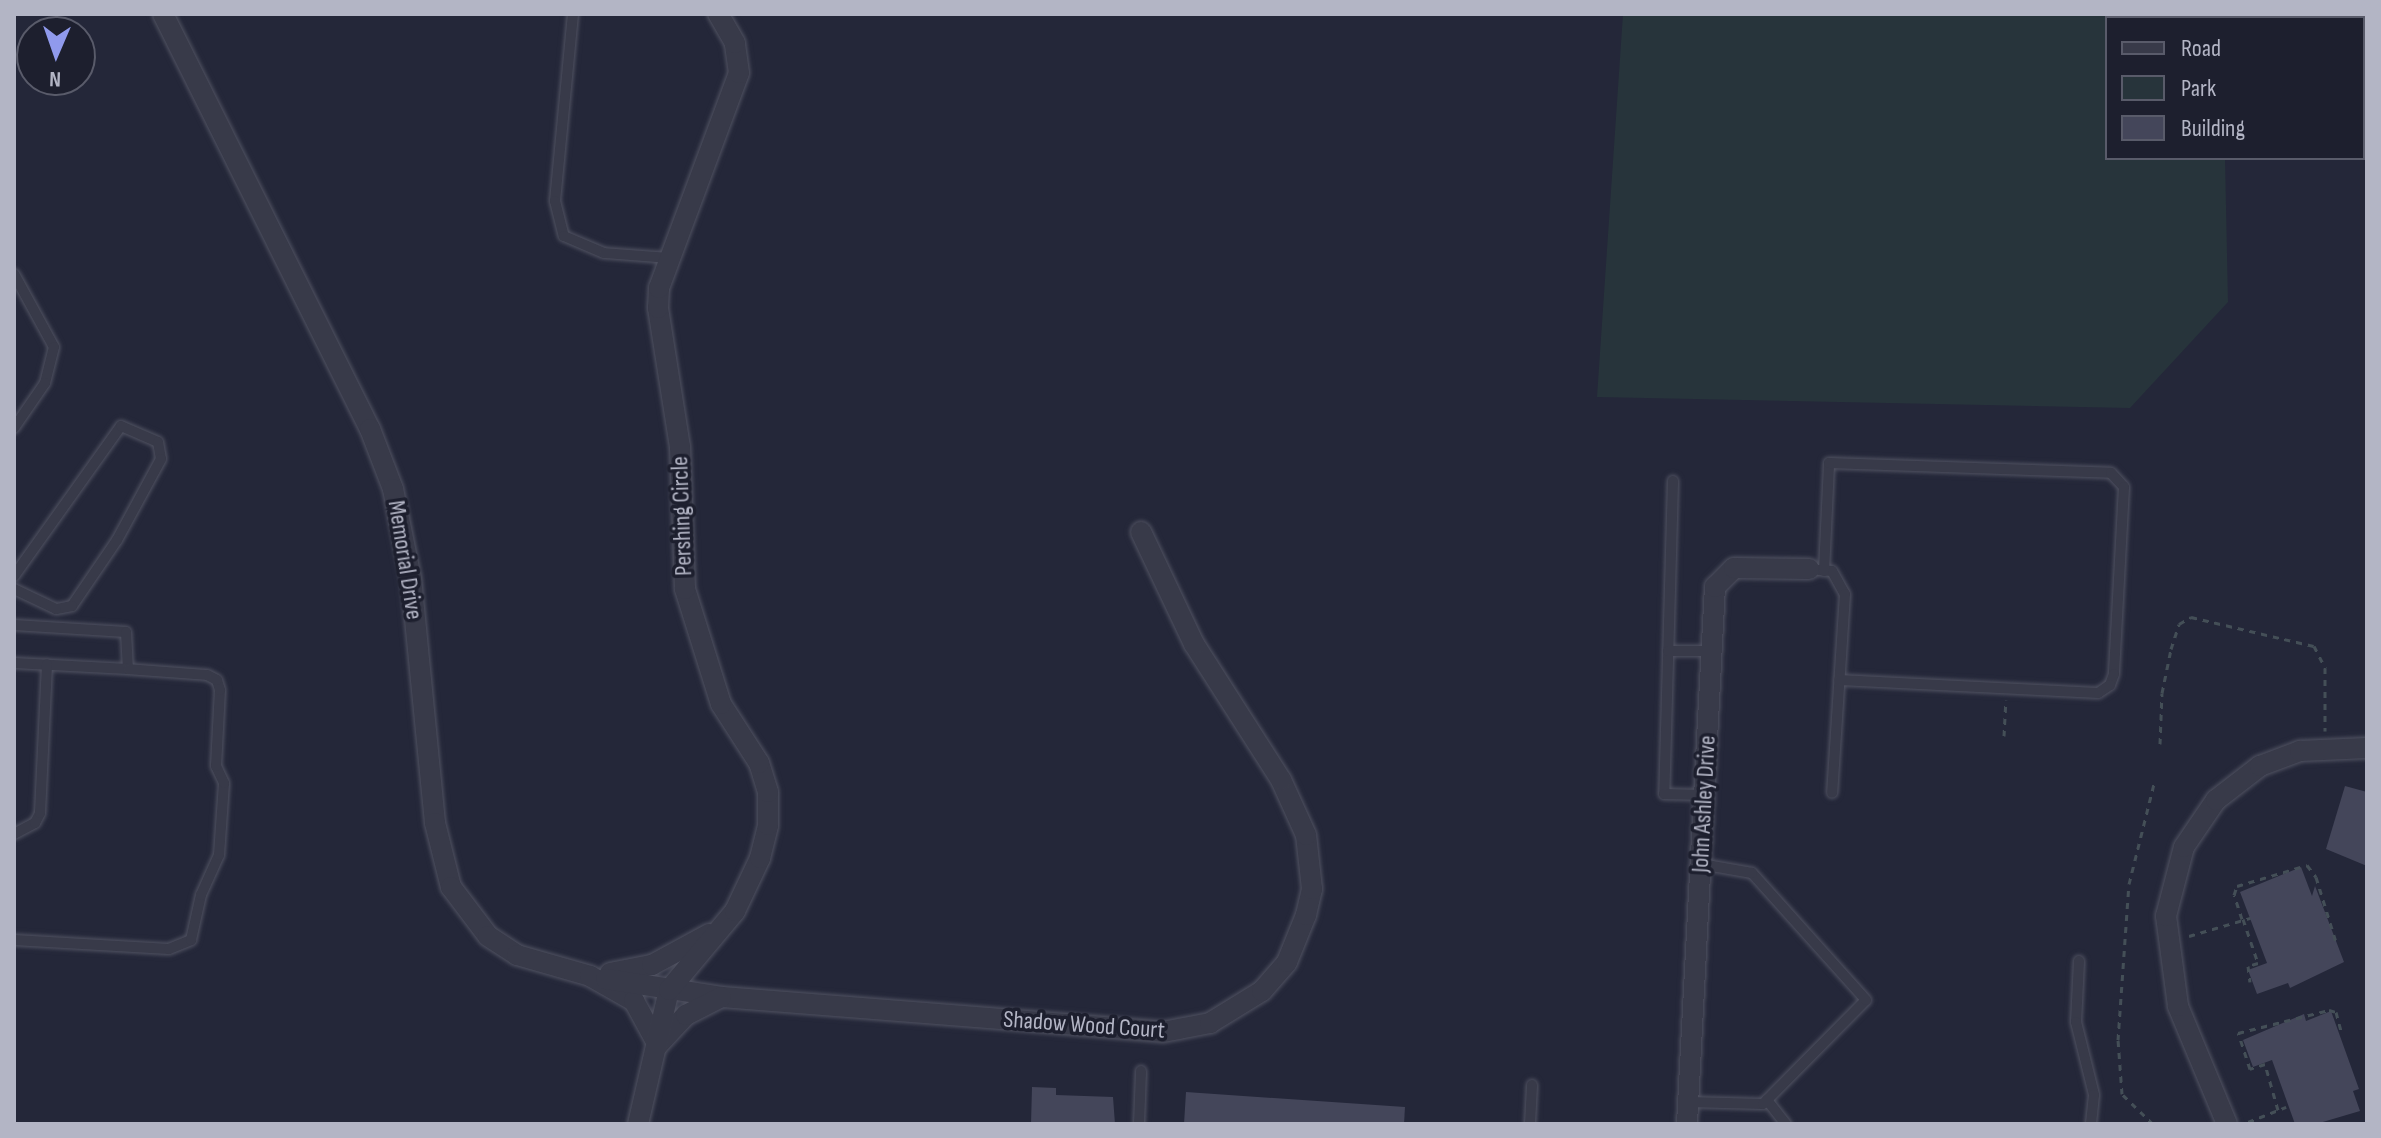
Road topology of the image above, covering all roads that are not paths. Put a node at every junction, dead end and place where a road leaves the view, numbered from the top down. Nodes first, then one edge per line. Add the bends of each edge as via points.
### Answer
1 (163, 14) edge
2 (573, 14) edge
3 (718, 14) edge
4 (671, 258) junction
5 (14, 274) edge
6 (14, 428) edge
7 (1673, 481) dead end
8 (1141, 532) dead end
9 (1817, 570) junction
10 (14, 576) edge
11 (14, 589) edge
12 (14, 625) edge
13 (1668, 651) junction
14 (1712, 651) junction
15 (14, 663) edge
16 (47, 664) junction
17 (128, 669) junction
18 (1839, 680) junction
19 (2367, 748) edge
20 (1832, 793) dead end
21 (1704, 795) junction
22 (14, 834) edge
23 (1701, 864) junction
24 (726, 922) junction
25 (14, 940) edge
26 (2079, 961) dead end
27 (590, 976) junction
28 (669, 990) junction
29 (722, 997) junction
30 (658, 1045) junction
31 (1141, 1071) dead end
32 (1532, 1085) dead end
33 (1767, 1100) junction
34 (1688, 1102) junction
35 (2237, 1123) edge
36 (638, 1124) edge
37 (1139, 1124) edge
38 (1530, 1124) edge
39 (1687, 1124) edge
40 (1786, 1124) edge
41 (2091, 1124) edge

1 - 27 street, Memorial Drive via 370,429 393,489 411,578 435,823 451,887 488,936 517,955
2 - 4 lane via 555,201 564,236 604,253
3 - 4 street, Pershing Circle via 735,43 739,73
4 - 24 street, Pershing Circle via 658,308 680,447 685,589 721,704 759,763 768,792 760,858
5 - 6 lane via 54,347 45,383
7 - 13 lane
8 - 29 street, Shadow Wood Court via 1194,644 1281,780 1306,835 1312,889 1298,940 1278,974 1223,1017 1163,1032
9 - 14 street, John Ashley Drive via 1743,566 1727,571 1715,587
9 - 18 lane via 1841,582 1845,594
9 - 18 lane via 1829,463 2111,473 2124,487 2110,685 2098,693
10 - 11 lane via 121,426 158,442 161,459 117,540 72,606 56,609
12 - 17 lane via 126,632
13 - 14 lane
13 - 21 lane via 1664,794
14 - 21 street, John Ashley Drive
15 - 16 lane
16 - 17 lane
16 - 22 lane via 40,813 35,823
17 - 25 lane via 207,675 217,680 220,690 216,766 224,783 219,855 201,895 191,940 169,949
18 - 20 lane
19 - 35 street via 2300,751 2260,766 2216,800 2184,847 2166,916 2178,1006
21 - 23 street, John Ashley Drive
23 - 33 lane via 1752,873 1864,992 1861,1008
23 - 34 street, John Ashley Drive
24 - 27 street, Memorial Drive via 652,965
24 - 28 street, Pershing Circle
26 - 41 lane via 2076,1022 2094,1095
27 - 28 street
27 - 30 street, Memorial Drive via 634,1001
28 - 29 street, Shadow Wood Court
28 - 30 street, Pershing Circle
29 - 30 street via 686,1015
30 - 36 street
31 - 37 lane
32 - 38 lane
33 - 34 lane
33 - 40 lane
34 - 39 street, John Ashley Drive

